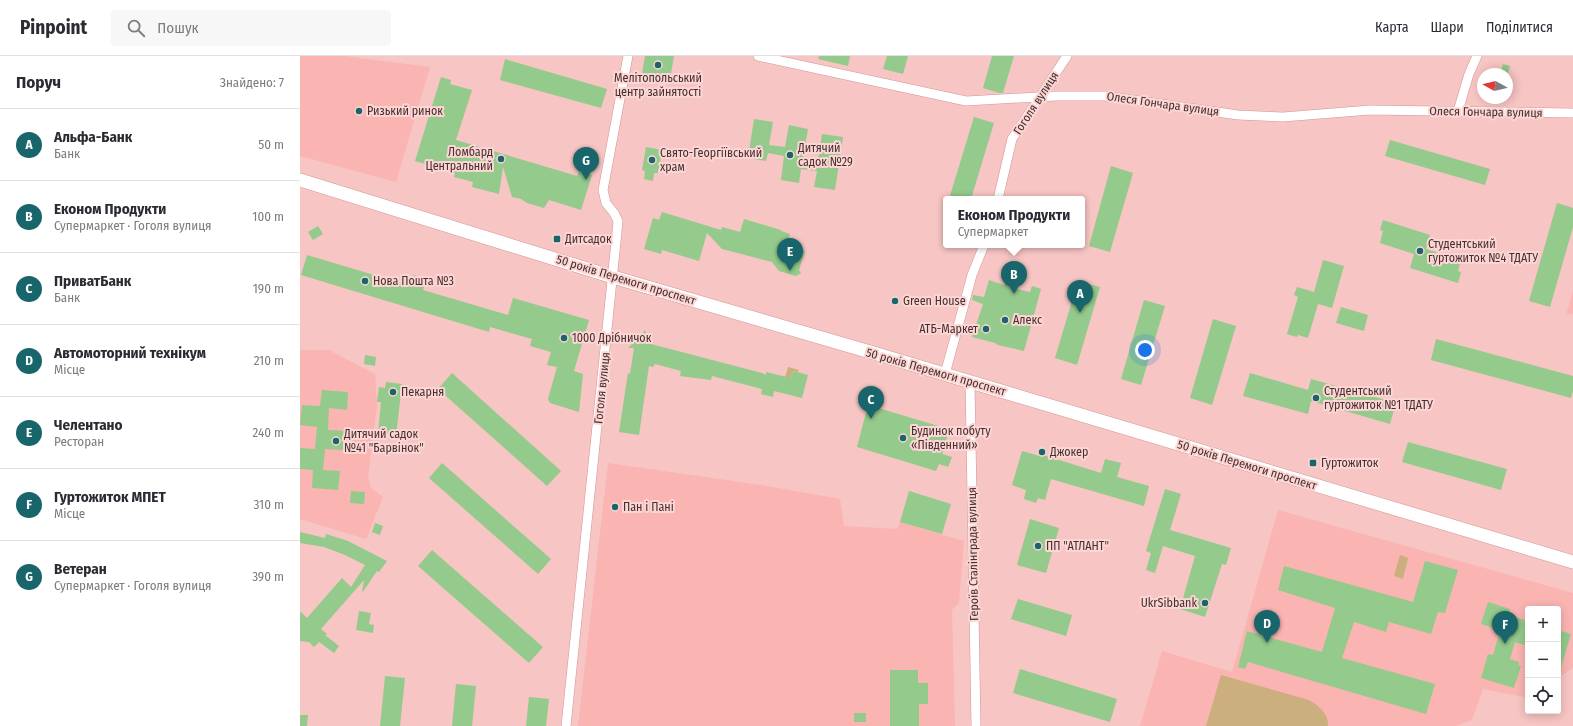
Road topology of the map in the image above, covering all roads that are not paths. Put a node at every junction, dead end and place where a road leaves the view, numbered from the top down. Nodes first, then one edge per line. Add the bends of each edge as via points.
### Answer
1 (628, 56) edge
2 (758, 56) edge
3 (1067, 56) edge
4 (1477, 56) edge
5 (1040, 97) junction
6 (1458, 111) junction
7 (1573, 113) edge
8 (300, 180) edge
9 (999, 196) edge
10 (983, 248) edge
11 (613, 277) junction
12 (945, 374) junction
13 (970, 382) junction
14 (1573, 562) edge
15 (566, 726) edge
16 (976, 726) edge

1 - 11 street, Гоголя вулиця via 603,190 606,203 618,221
2 - 5 street, Олеся Гончара вулиця via 966,101
3 - 5 street, Гоголя вулиця
4 - 6 street
5 - 6 street, Олеся Гончара вулиця via 1105,96 1238,115 1283,117 1370,110
5 - 9 street, Гоголя вулиця via 1012,139
6 - 7 street, Олеся Гончара вулиця
8 - 11 main road, 50 років Перемоги проспект
10 - 12 street via 972,276
11 - 12 main road, 50 років Перемоги проспект
11 - 15 street, Гоголя вулиця
12 - 13 main road, 50 років Перемоги проспект
13 - 14 main road, 50 років Перемоги проспект
13 - 16 street, Героїв Сталінграда вулиця

